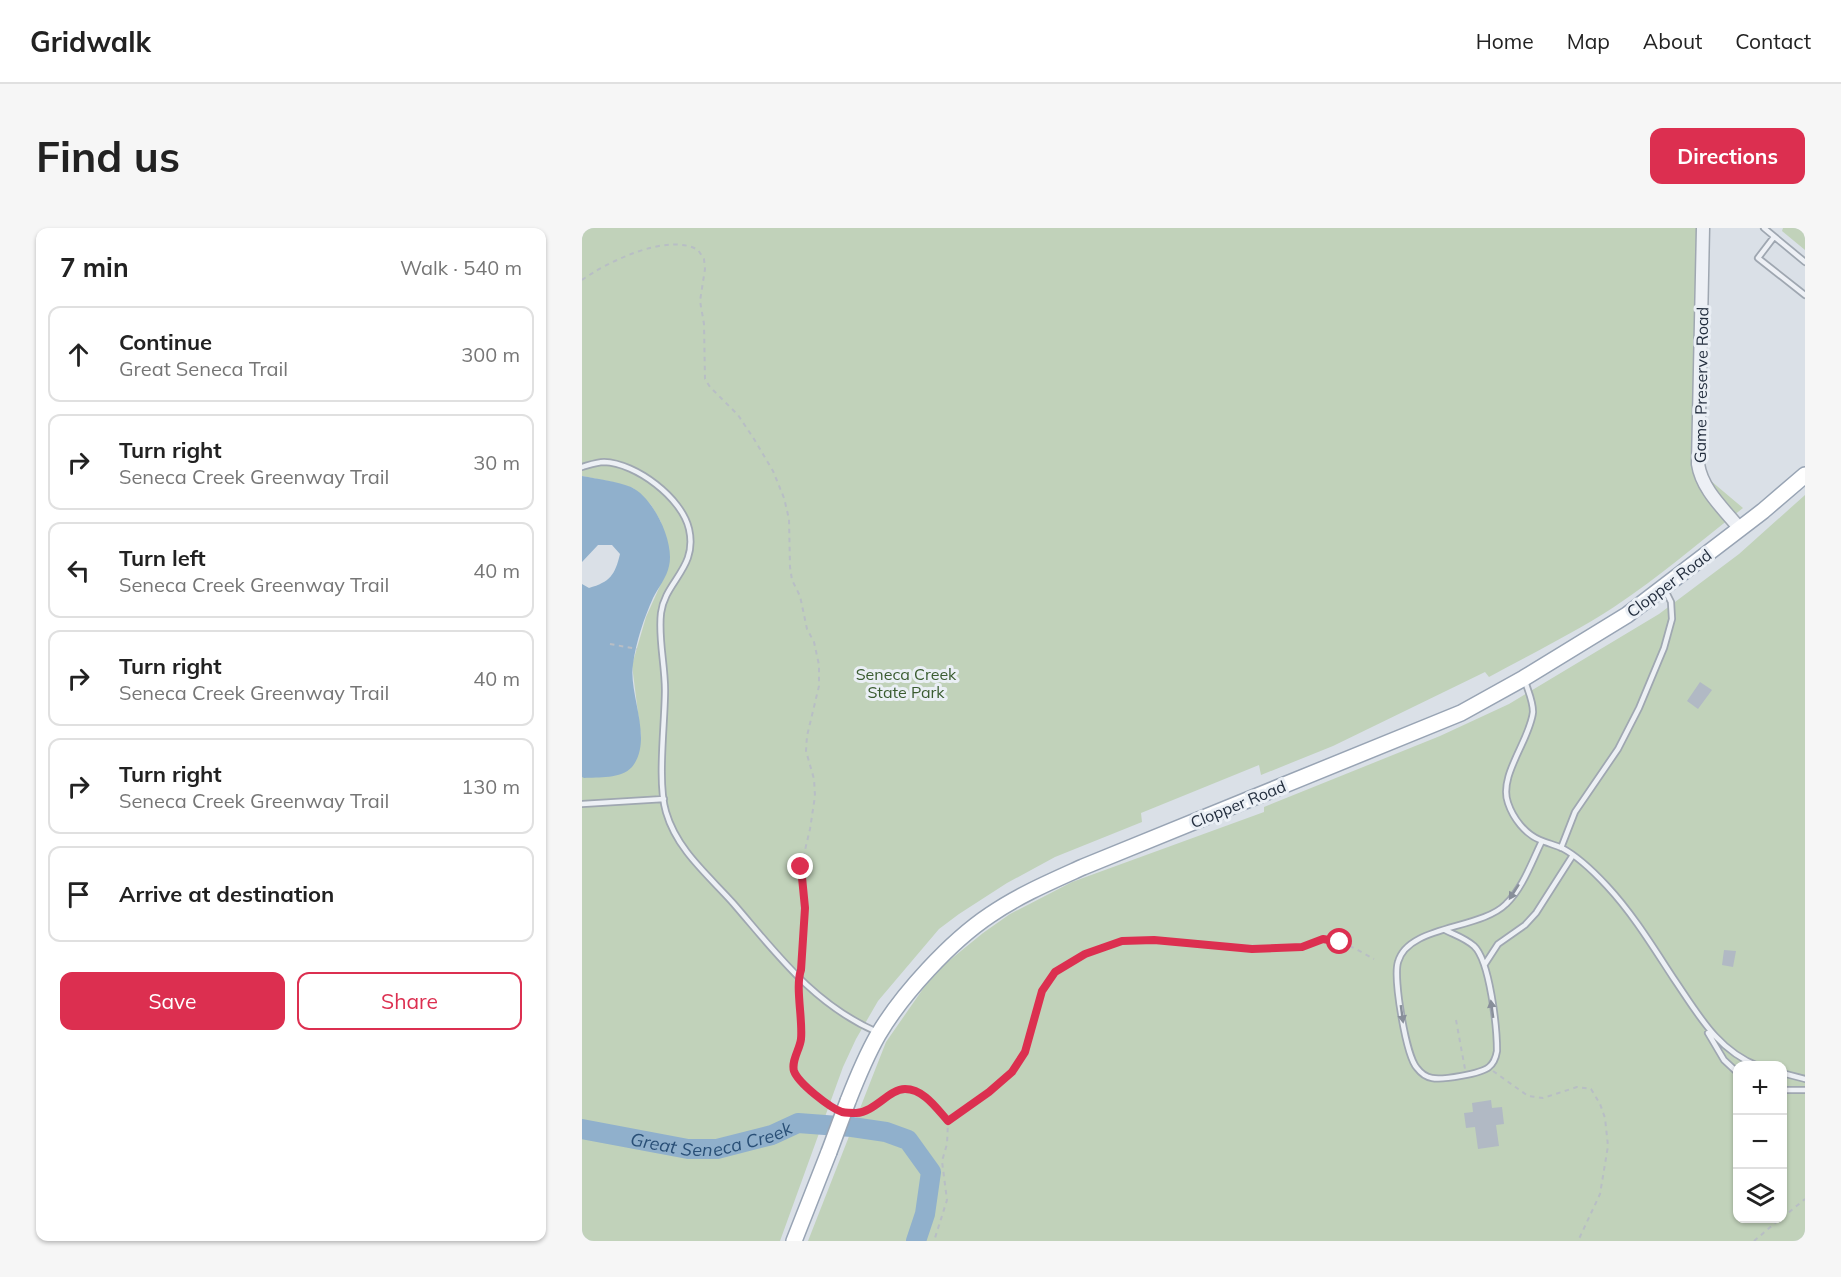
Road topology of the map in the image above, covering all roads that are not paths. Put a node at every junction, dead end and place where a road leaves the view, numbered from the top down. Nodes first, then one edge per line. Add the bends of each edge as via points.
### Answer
1 (1703, 228) edge
2 (1764, 228) edge
3 (1774, 237) junction
4 (1805, 262) edge
5 (1805, 295) edge
6 (582, 467) edge
7 (1805, 475) edge
8 (1740, 529) junction
9 (1664, 588) junction
10 (1524, 678) junction
11 (664, 799) junction
12 (582, 804) edge
13 (1542, 841) junction
14 (1561, 848) junction
15 (1573, 855) junction
16 (1445, 930) junction
17 (1485, 964) junction
18 (1704, 1025) junction
19 (879, 1033) junction
20 (1750, 1061) edge
21 (1733, 1069) edge
22 (1787, 1074) edge
23 (1805, 1079) edge
24 (1787, 1090) edge
25 (1805, 1090) edge
26 (794, 1241) edge

1 - 8 street, Game Preserve Road via 1698,464 1706,488
2 - 3 lane
3 - 4 lane
3 - 5 lane via 1758,258
6 - 11 lane via 602,462 616,464 644,477 670,497 689,527 687,562 664,601 661,614
7 - 8 main road, Clopper Road
8 - 9 main road, Clopper Road
9 - 10 main road, Clopper Road
9 - 14 lane via 1671,602 1672,619 1664,648 1640,708 1618,749 1575,812
10 - 13 lane via 1533,710 1510,774 1507,801 1519,823
10 - 19 main road, Clopper Road via 1461,713 1038,887 991,914 954,942
11 - 12 lane
11 - 19 lane via 671,826 687,852 798,979 853,1021
13 - 14 lane
13 -> 16 lane via 1506,905
14 - 15 lane
15 - 17 lane via 1536,913 1498,944
15 - 18 lane via 1607,886 1635,920
16 - 17 lane via 1475,947
16 -> 17 lane via 1414,941 1398,960 1407,1049 1416,1068 1425,1076 1482,1072 1495,1059 1497,1042
18 - 20 lane via 1719,1042
18 - 21 lane
19 - 26 main road, Clopper Road, bridge via 863,1064
22 - 23 lane
24 - 25 lane

